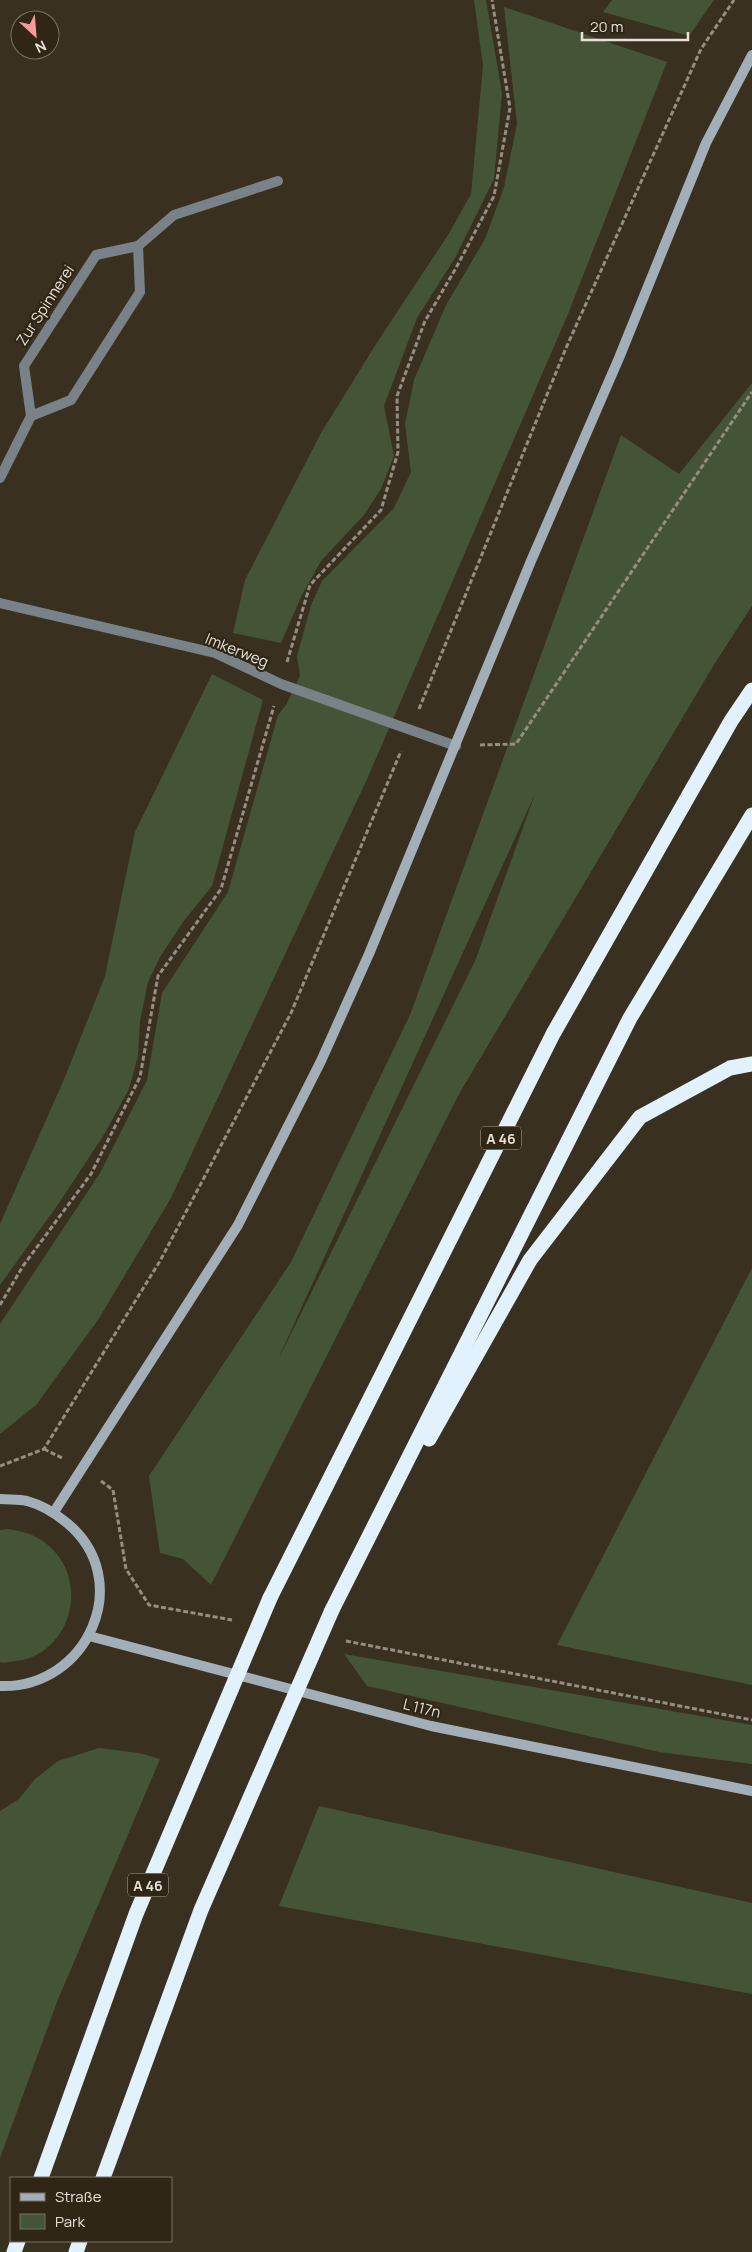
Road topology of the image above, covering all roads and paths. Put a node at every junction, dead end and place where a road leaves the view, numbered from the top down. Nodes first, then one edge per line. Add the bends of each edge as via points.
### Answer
1 (734, 0) edge
2 (752, 55) edge
3 (278, 181) dead end
4 (138, 246) junction
5 (752, 392) edge
6 (31, 416) junction
7 (0, 478) edge
8 (0, 603) edge
9 (752, 690) edge
10 (410, 730) junction
11 (456, 746) junction
12 (752, 814) edge
13 (752, 1064) edge
14 (44, 1449) junction
15 (0, 1466) edge
16 (83, 1468) junction
17 (0, 1499) edge
18 (54, 1512) junction
19 (332, 1610) junction
20 (241, 1622) dead end
21 (89, 1636) junction
22 (345, 1641) dead end
23 (0, 1686) edge
24 (752, 1720) edge
25 (752, 1791) edge
26 (40, 2177) edge
27 (103, 2177) edge

1 - 10 path via 701,49 566,348
2 - 11 main road via 706,143
3 - 4 street, Zur Spinnerei via 174,215
4 - 6 street via 140,292 71,400
4 - 6 street, Zur Spinnerei via 96,255 24,366
5 - 11 path via 516,744
6 - 7 street
8 - 10 street, Imkerweg via 215,653 280,684
9 - 26 highway, A 46, bridge via 553,1034 270,1598 136,1914
10 - 11 street, Imkerweg
10 - 14 path via 291,1013 160,1261
11 - 16 main road via 322,1061 238,1225
12 - 19 highway via 630,1018
13 - 19 highway via 730,1068 640,1117 559,1222 530,1260
14 - 15 path
14 - 16 path
16 - 18 main road
16 - 20 path via 113,1490 126,1569 149,1605
17 - 18 main road via 27,1501
18 - 21 main road via 76,1530 91,1554 99,1581 98,1609
19 - 27 highway, bridge via 201,1910
21 - 23 main road via 71,1660 47,1678 18,1687
21 - 25 main road, L 117n via 431,1726
22 - 24 path

